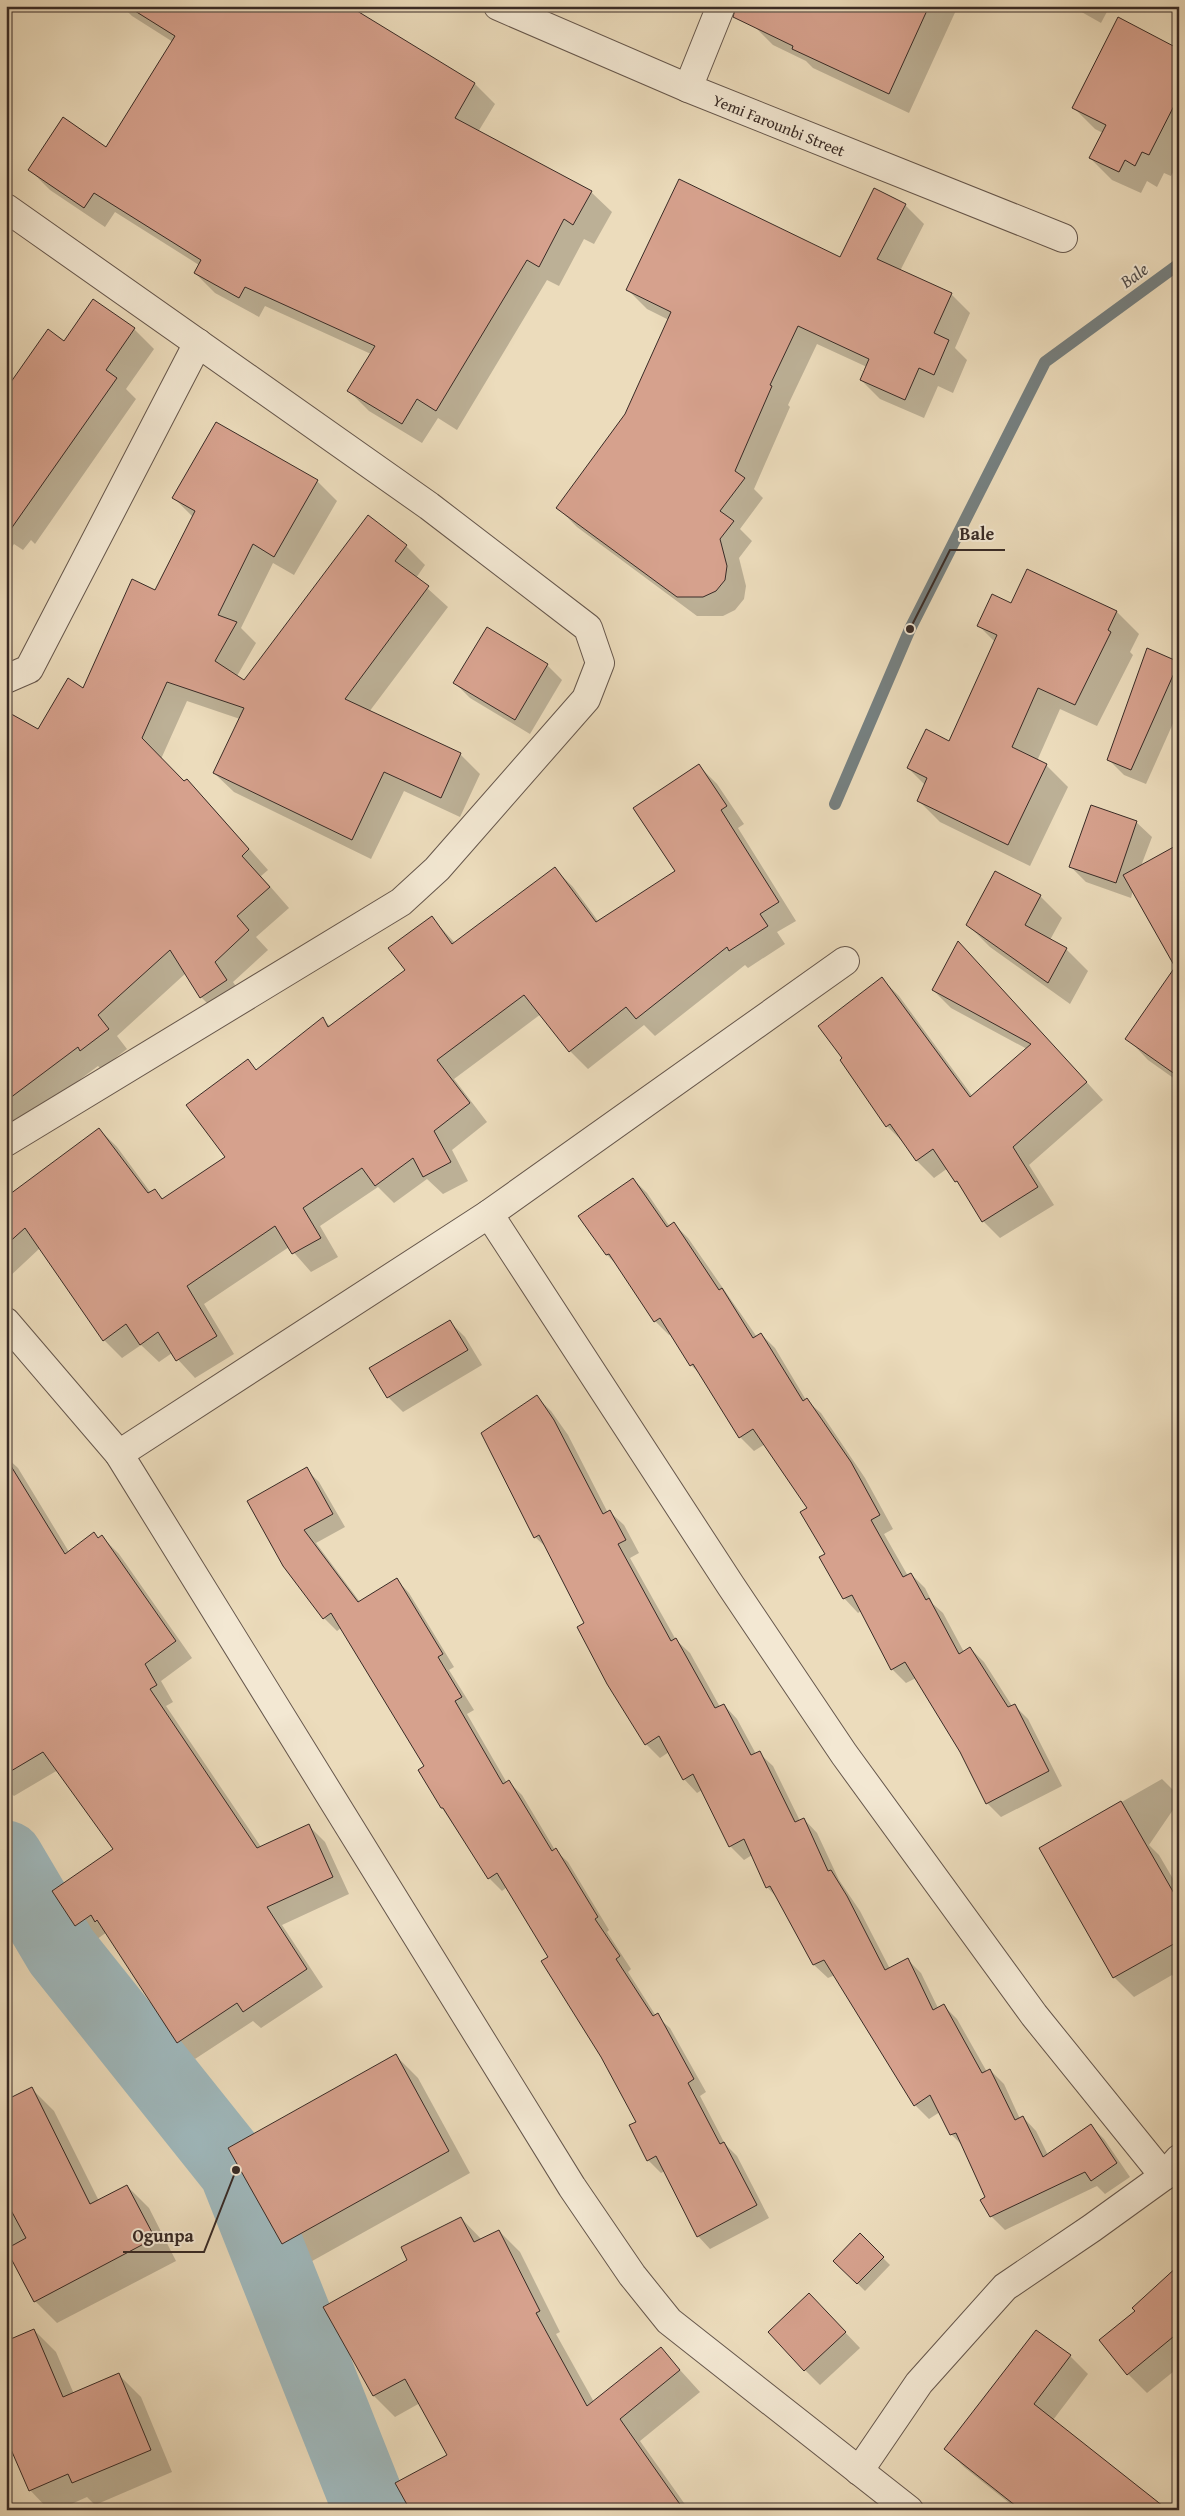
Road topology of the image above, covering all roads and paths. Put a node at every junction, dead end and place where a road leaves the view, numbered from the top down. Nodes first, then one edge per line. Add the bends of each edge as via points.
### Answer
1 (498, 6) edge
2 (721, 6) edge
3 (688, 88) junction
4 (6, 208) edge
5 (1063, 238) dead end
6 (198, 343) junction
7 (6, 679) edge
8 (845, 961) dead end
9 (6, 1142) edge
10 (489, 1214) junction
11 (6, 1322) edge
12 (118, 1454) junction
13 (1171, 2167) edge
14 (859, 2471) junction
15 (909, 2510) edge

1 - 3 street, Yemi Farounbi Street
2 - 3 street
3 - 5 street, Yemi Farounbi Street
4 - 6 street
6 - 7 street via 29,669
6 - 9 street via 429,506 588,628 600,663 586,699 438,869 401,902
8 - 10 street
10 - 12 street
10 - 13 street via 844,1754 1034,2015
11 - 12 street
12 - 14 street via 572,2187 632,2275 669,2320
13 - 14 street via 1092,2228 1005,2287 918,2383
14 - 15 street

